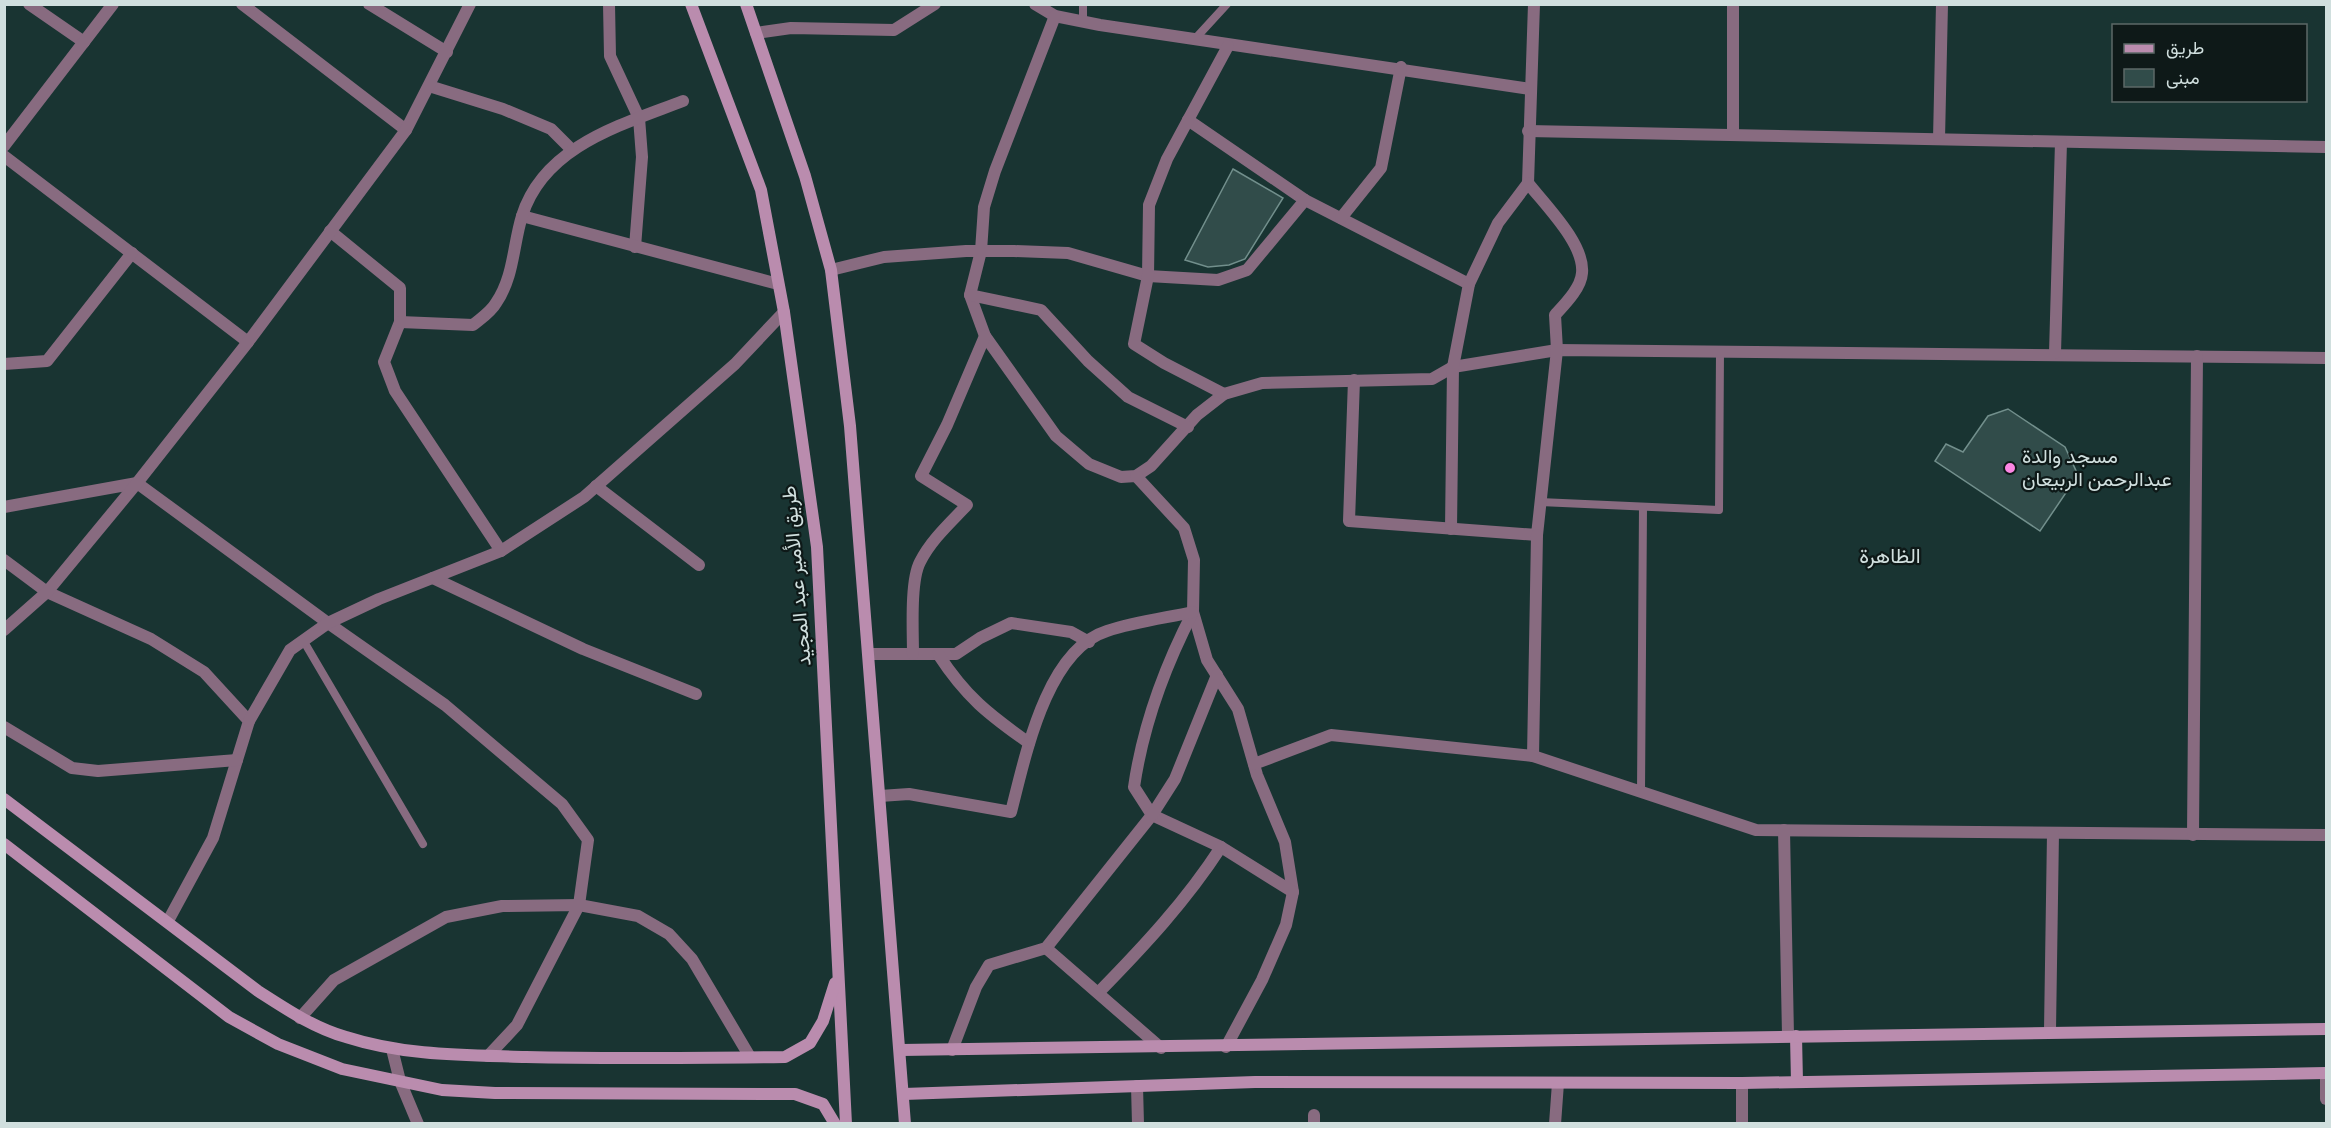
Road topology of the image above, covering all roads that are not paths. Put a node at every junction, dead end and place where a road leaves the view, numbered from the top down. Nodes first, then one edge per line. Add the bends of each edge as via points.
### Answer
1 (29, 4) edge
2 (113, 4) edge
3 (242, 4) edge
4 (369, 4) edge
5 (470, 4) edge
6 (609, 4) edge
7 (691, 4) edge
8 (746, 4) edge
9 (935, 4) edge
10 (1035, 4) edge
11 (1083, 4) edge
12 (1227, 4) edge
13 (1533, 4) edge
14 (1733, 4) edge
15 (1942, 4) edge
16 (1055, 16) junction
17 (1083, 21) junction
18 (756, 33) junction
19 (1194, 40) junction
20 (84, 42) junction
21 (1228, 46) junction
22 (447, 52) junction
23 (1401, 68) junction
24 (429, 86) junction
25 (1530, 89) junction
26 (683, 101) dead end
27 (639, 118) junction
28 (1188, 120) junction
29 (406, 130) junction
30 (1528, 131) junction
31 (1733, 135) junction
32 (1939, 139) junction
33 (2061, 141) junction
34 (4, 146) edge
35 (2326, 147) edge
36 (572, 150) junction
37 (4, 156) edge
38 (1528, 183) junction
39 (1305, 200) junction
40 (522, 216) junction
41 (1341, 218) junction
42 (330, 231) junction
43 (635, 247) junction
44 (981, 251) junction
45 (132, 253) junction
46 (831, 270) junction
47 (1148, 276) junction
48 (778, 284) junction
49 (1469, 284) junction
50 (970, 295) junction
51 (784, 312) junction
52 (400, 322) junction
53 (985, 336) junction
54 (248, 342) junction
55 (1557, 350) junction
56 (1720, 351) junction
57 (2055, 354) junction
58 (2197, 356) junction
59 (2326, 358) edge
60 (7, 362) edge
61 (1453, 367) junction
62 (1354, 380) junction
63 (1224, 394) junction
64 (1188, 427) junction
65 (1136, 476) junction
66 (137, 483) junction
67 (597, 486) junction
68 (1540, 502) junction
69 (4, 507) edge
70 (1643, 507) junction
71 (1451, 529) junction
72 (1537, 535) junction
73 (501, 551) junction
74 (4, 560) edge
75 (699, 565) dead end
76 (433, 578) junction
77 (47, 592) junction
78 (1193, 612) junction
79 (328, 623) junction
80 (4, 630) edge
81 (303, 640) junction
82 (1089, 642) junction
83 (869, 654) junction
84 (913, 654) junction
85 (938, 654) junction
86 (1217, 675) junction
87 (696, 694) dead end
88 (249, 722) junction
89 (4, 727) edge
90 (1029, 743) junction
91 (1533, 756) junction
92 (237, 760) junction
93 (1254, 764) junction
94 (1641, 792) junction
95 (880, 796) junction
96 (4, 800) edge
97 (1152, 815) junction
98 (1784, 830) junction
99 (2053, 833) junction
100 (2193, 834) junction
101 (2326, 835) edge
102 (423, 844) dead end
103 (1221, 847) junction
104 (7, 850) edge
105 (1293, 892) junction
106 (579, 905) junction
107 (168, 921) junction
108 (1046, 948) junction
109 (837, 974) junction
110 (1099, 992) junction
111 (300, 1018) junction
112 (2326, 1029) edge
113 (2050, 1030) junction
114 (1792, 1036) junction
115 (1226, 1047) junction
116 (1161, 1048) junction
117 (392, 1049) junction
118 (901, 1050) junction
119 (952, 1050) junction
120 (488, 1056) junction
121 (750, 1057) junction
122 (2326, 1073) edge
123 (400, 1081) junction
124 (1797, 1082) junction
125 (1558, 1083) junction
126 (1742, 1083) junction
127 (1137, 1086) junction
128 (904, 1094) junction
129 (2326, 1099) edge
130 (418, 1124) edge
131 (835, 1124) edge
132 (846, 1124) edge
133 (905, 1124) edge
134 (1138, 1124) edge
135 (1556, 1124) edge
136 (1742, 1124) edge

1 - 20 street
2 - 20 street
3 - 29 street
4 - 22 street
5 - 22 street
6 - 27 street via 610,56
7 - 48 main road, طريق الأمير عبد المجيد via 761,190
8 - 18 main road
9 - 18 street via 894,30 791,28
10 - 16 street
11 - 17 lane
12 - 19 lane
13 - 25 street
14 - 31 street
15 - 32 street
16 - 17 street
16 - 44 street via 995,171 984,207
17 - 19 street
18 - 46 main road via 805,176
19 - 21 street
20 - 34 street
21 - 23 street
21 - 28 street
22 - 24 street
23 - 25 street
23 - 41 street via 1381,168
24 - 29 street
24 - 36 street via 503,109 550,129
25 - 30 street
26 - 27 street
27 - 36 street
27 - 43 street via 642,157
28 - 39 street
28 - 47 street via 1149,205
29 - 42 street
30 - 31 street
30 - 38 street
31 - 32 street
32 - 33 street
33 - 35 street
33 - 57 street
36 - 40 street via 538,181
37 - 45 street
38 - 49 street via 1498,223
38 - 55 street via 1579,248 1582,273 1572,295 1555,315
39 - 41 street
39 - 47 street via 1247,270 1218,280
40 - 43 street
40 - 52 street via 511,269 496,304 473,325
41 - 49 street
42 - 52 street via 400,288
42 - 54 street
43 - 48 street
44 - 46 street via 884,258
44 - 47 street via 1068,253
44 - 50 street
45 - 54 street
45 - 60 street via 47,361
46 - 83 main road via 850,426
47 - 63 street via 1134,344
48 - 51 main road, طريق الأمير عبد المجيد
49 - 61 street
50 - 53 street
50 - 64 street via 1041,310 1128,397
51 - 67 street via 735,364
51 - 109 main road, طريق الأمير عبد المجيد via 817,547
52 - 73 street via 384,362 395,391
53 - 65 street via 1056,436 1089,464 1121,477
53 - 84 street via 921,476 967,505 918,564
54 - 66 street
55 - 56 street
55 - 61 street
55 - 68 street
56 - 57 street
56 - 70 lane via 1719,510
57 - 58 street
58 - 59 street
58 - 100 street
61 - 62 street via 1432,379
61 - 71 street
62 - 63 street via 1262,383
62 - 71 street via 1349,521
63 - 64 street
64 - 65 street via 1151,466
65 - 78 street via 1184,528 1194,560
66 - 69 street
66 - 77 street
66 - 79 street
67 - 73 street
67 - 75 street
68 - 70 lane
68 - 72 street
70 - 94 lane
71 - 72 street
72 - 91 street
73 - 76 street
74 - 77 street
76 - 79 street
76 - 87 street via 583,649
77 - 80 street
77 - 88 street via 151,639 204,672
78 - 82 street via 1105,631
78 - 86 street via 1207,660
78 - 97 street via 1168,661 1140,746 1134,787
79 - 81 street
79 - 106 street via 445,705 562,804 588,840
81 - 88 street via 290,650
81 - 102 lane
82 - 85 street via 1071,632 1011,623 956,654
82 - 90 street via 1077,650 1050,686
83 - 84 street
83 - 95 main road
84 - 85 street
85 - 90 street via 959,686 990,716
86 - 93 street via 1238,709
86 - 97 street via 1174,779
88 - 92 street
89 - 92 street via 72,768 99,771
90 - 95 street via 1011,812 909,794
91 - 93 street via 1331,735
91 - 94 street
92 - 107 street via 213,838
93 - 105 street via 1285,842
94 - 98 street via 1756,830
95 - 118 main road
96 - 107 main road
97 - 103 street
97 - 108 street
98 - 99 street
98 - 114 street
99 - 100 street
99 - 113 street
100 - 101 street
103 - 105 street
103 - 110 street via 1164,923
104 - 123 main road via 229,1017 278,1044 342,1069
105 - 115 street via 1286,925
106 - 111 street via 502,906 446,917 334,980
106 - 120 street via 517,1025
106 - 121 street via 638,916 669,934 692,959
107 - 111 main road via 258,991
108 - 110 street
108 - 119 street via 989,965 976,987
109 - 121 main road via 823,1022 810,1043 785,1057
109 - 132 main road, طريق الأمير عبد المجيد
110 - 116 street
111 - 117 main road via 345,1037
112 - 113 main road
113 - 114 main road
114 - 115 main road
114 - 124 main road
115 - 116 main road
116 - 119 main road
117 - 120 main road
117 - 123 street
118 - 119 main road
118 - 128 main road
120 - 121 main road
122 - 124 main road
122 - 129 street
123 - 130 street
123 - 131 main road via 442,1090 495,1093 795,1094 823,1104
124 - 126 main road
125 - 126 main road
125 - 127 main road via 1255,1082
125 - 135 street
126 - 136 street
127 - 128 main road
127 - 134 street
128 - 133 main road

